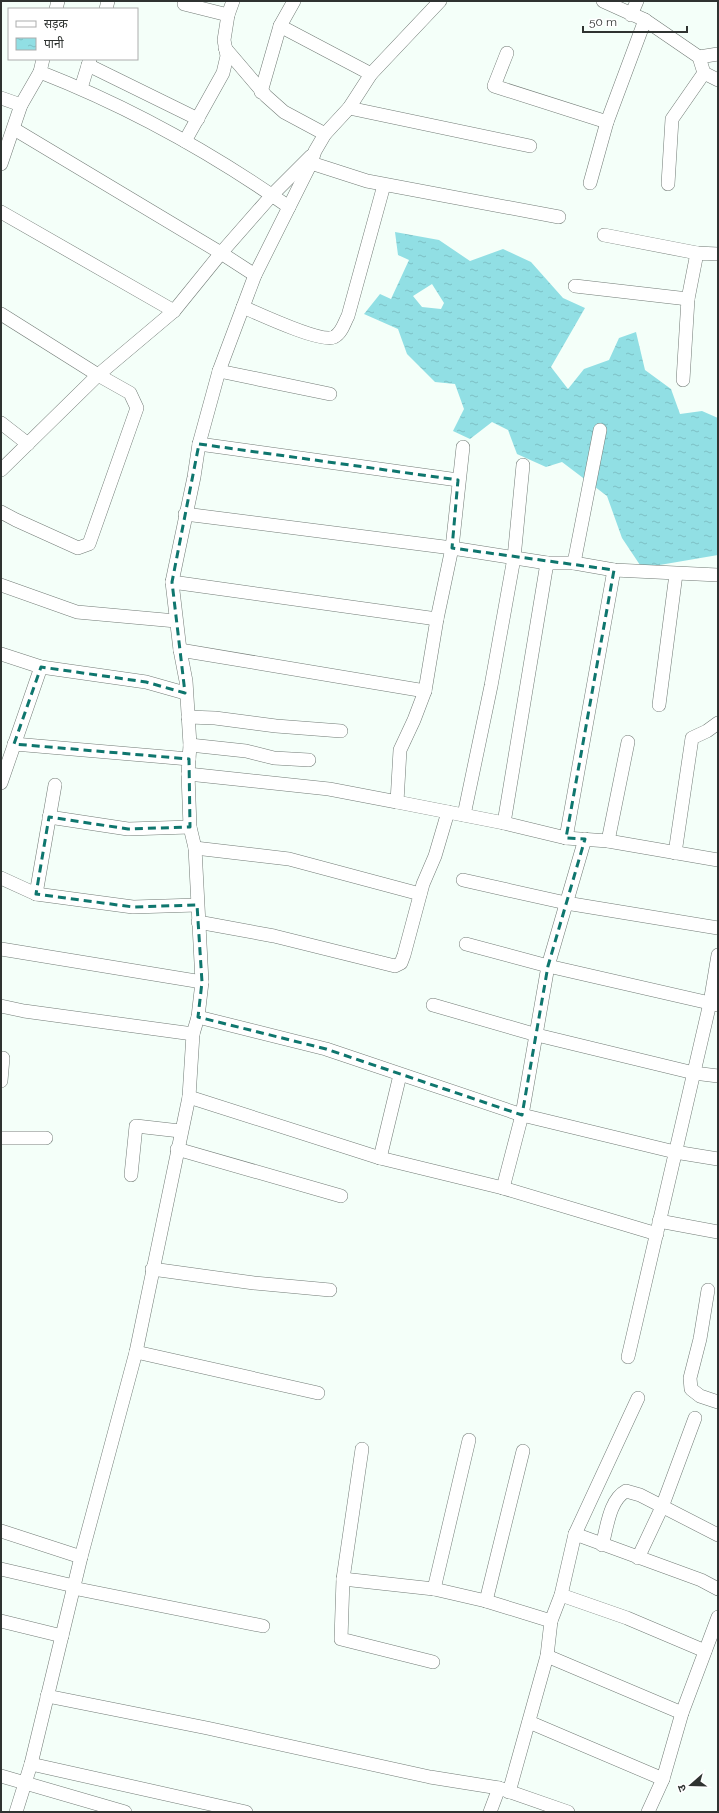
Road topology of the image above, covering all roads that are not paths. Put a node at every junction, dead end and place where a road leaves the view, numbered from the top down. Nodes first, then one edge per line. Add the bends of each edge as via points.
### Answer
1 (232, 1) edge
2 (294, 1) edge
3 (440, 1) edge
4 (603, 1) edge
5 (637, 1) edge
6 (181, 2) edge
7 (631, 15) junction
8 (228, 16) junction
9 (645, 20) junction
10 (280, 26) junction
11 (226, 48) junction
12 (507, 53) dead end
13 (718, 54) edge
14 (699, 57) junction
15 (43, 60) edge
16 (89, 62) edge
17 (40, 72) junction
18 (704, 73) junction
19 (371, 74) junction
20 (718, 80) edge
21 (81, 88) junction
22 (261, 92) junction
23 (1, 98) edge
24 (21, 105) junction
25 (349, 108) junction
26 (198, 118) junction
27 (607, 122) junction
28 (14, 129) junction
29 (325, 134) junction
30 (185, 142) junction
31 (530, 146) dead end
32 (313, 157) junction
33 (1, 164) edge
34 (590, 183) dead end
35 (668, 184) dead end
36 (384, 185) junction
37 (272, 195) junction
38 (289, 207) junction
39 (1, 212) edge
40 (559, 218) dead end
41 (604, 235) dead end
42 (221, 253) junction
43 (697, 253) junction
44 (718, 254) edge
45 (255, 275) junction
46 (575, 286) dead end
47 (688, 299) junction
48 (243, 307) junction
49 (174, 311) junction
50 (1, 314) edge
51 (219, 371) junction
52 (98, 375) junction
53 (683, 380) dead end
54 (330, 394) dead end
55 (1, 424) edge
56 (600, 430) dead end
57 (28, 444) junction
58 (199, 444) junction
59 (464, 448) dead end
60 (523, 465) dead end
61 (1, 470) edge
62 (458, 480) junction
63 (1, 512) edge
64 (185, 514) junction
65 (452, 548) junction
66 (514, 558) junction
67 (547, 563) junction
68 (574, 563) junction
69 (614, 570) junction
70 (676, 574) junction
71 (718, 574) edge
72 (172, 582) junction
73 (1, 585) edge
74 (437, 619) junction
75 (176, 621) junction
76 (180, 650) junction
77 (1, 654) edge
78 (41, 666) junction
79 (425, 691) junction
80 (186, 693) junction
81 (659, 705) dead end
82 (188, 717) junction
83 (718, 722) edge
84 (341, 731) dead end
85 (713, 732) edge
86 (628, 742) dead end
87 (14, 744) junction
88 (190, 745) junction
89 (190, 759) junction
90 (309, 760) dead end
91 (188, 774) junction
92 (1, 783) edge
93 (55, 785) dead end
94 (397, 802) junction
95 (448, 812) junction
96 (464, 815) junction
97 (49, 817) junction
98 (504, 823) junction
99 (190, 827) junction
100 (566, 838) junction
101 (584, 839) junction
102 (608, 841) junction
103 (195, 848) junction
104 (675, 853) junction
105 (718, 860) edge
106 (1, 878) edge
107 (463, 880) dead end
108 (36, 894) junction
109 (420, 894) junction
110 (566, 903) junction
111 (197, 905) junction
112 (198, 922) junction
113 (718, 928) edge
114 (466, 944) dead end
115 (1, 949) edge
116 (718, 955) edge
117 (548, 966) junction
118 (202, 982) junction
119 (714, 1004) edge
120 (433, 1005) dead end
121 (1, 1006) edge
122 (198, 1017) junction
123 (193, 1034) junction
124 (537, 1035) junction
125 (3, 1058) dead end
126 (694, 1073) junction
127 (400, 1075) junction
128 (718, 1076) edge
129 (1, 1081) edge
130 (189, 1097) junction
131 (522, 1115) junction
132 (180, 1131) junction
133 (1, 1138) edge
134 (46, 1138) dead end
135 (177, 1149) junction
136 (675, 1152) junction
137 (380, 1158) junction
138 (718, 1159) edge
139 (131, 1175) dead end
140 (503, 1188) junction
141 (342, 1196) dead end
142 (660, 1221) junction
143 (718, 1232) edge
144 (657, 1234) junction
145 (152, 1269) junction
146 (330, 1290) dead end
147 (708, 1290) dead end
148 (136, 1352) junction
149 (628, 1357) dead end
150 (318, 1393) dead end
151 (638, 1398) dead end
152 (718, 1402) edge
153 (695, 1418) dead end
154 (469, 1440) dead end
155 (362, 1449) dead end
156 (523, 1451) dead end
157 (662, 1507) junction
158 (1, 1531) edge
159 (574, 1534) junction
160 (718, 1535) edge
161 (602, 1545) junction
162 (81, 1557) junction
163 (638, 1558) junction
164 (1, 1569) edge
165 (343, 1579) junction
166 (74, 1587) junction
167 (434, 1589) junction
168 (718, 1589) edge
169 (561, 1595) junction
170 (486, 1601) junction
171 (718, 1616) edge
172 (1, 1621) edge
173 (551, 1621) junction
174 (263, 1626) dead end
175 (62, 1636) junction
176 (705, 1651) junction
177 (547, 1656) junction
178 (433, 1662) dead end
179 (47, 1696) junction
180 (682, 1713) junction
181 (529, 1722) junction
182 (31, 1764) junction
183 (1, 1776) edge
184 (663, 1779) junction
185 (24, 1783) junction
186 (504, 1790) junction
187 (16, 1812) edge
188 (125, 1812) edge
189 (246, 1812) edge
190 (490, 1812) edge
191 (568, 1812) edge
192 (648, 1812) edge

1 - 8 street
2 - 10 street
3 - 19 street
4 - 7 street
5 - 7 street
6 - 8 street
7 - 9 street
8 - 11 street via 224,40
9 - 14 street
9 - 27 street
10 - 19 street
10 - 22 street
11 - 22 street
11 - 26 street via 223,73
12 - 27 street via 494,86
13 - 14 street
14 - 18 street
15 - 17 street
16 - 21 street
16 - 26 street
17 - 21 street
17 - 24 street
18 - 20 street
18 - 35 street via 672,119
19 - 25 street
21 - 30 street
22 - 29 street via 284,112
23 - 24 street
24 - 28 street
25 - 29 street
25 - 31 street
26 - 30 street
27 - 34 street
28 - 33 street
28 - 42 street
29 - 32 street
30 - 37 street
32 - 36 street
32 - 37 street
32 - 38 street
36 - 40 street
36 - 48 street via 348,316 340,332 334,337 325,338
37 - 38 street
37 - 42 street
38 - 45 street
39 - 49 street
41 - 43 street
42 - 45 street
42 - 49 street
43 - 44 street
43 - 47 street
45 - 48 street
46 - 47 street
47 - 53 street
48 - 51 street
49 - 52 street
50 - 52 street
51 - 54 street
51 - 58 street
52 - 57 street
52 - 63 street via 130,393 137,408 89,544 78,548
55 - 57 street
56 - 68 street
57 - 61 street
58 - 62 street
58 - 64 street
59 - 62 street
60 - 66 street
62 - 65 street
64 - 65 street
64 - 72 street
65 - 66 street
65 - 74 street
66 - 67 street
66 - 96 street
67 - 68 street
67 - 98 street
68 - 69 street
69 - 70 street
69 - 100 street
70 - 71 street
70 - 81 street
72 - 74 street
72 - 75 street
73 - 75 street via 76,612
74 - 79 street
75 - 76 street
76 - 79 street
76 - 80 street
77 - 78 street
78 - 80 street via 146,682
78 - 87 street
79 - 94 street via 400,750
80 - 82 street
82 - 84 street
82 - 88 street
83 - 85 street
85 - 104 street via 692,738
86 - 102 street
87 - 89 street
87 - 92 street
88 - 89 street
88 - 90 street via 246,751 274,758
89 - 91 street
91 - 94 street via 329,789
91 - 99 street
93 - 97 street
94 - 95 street
95 - 96 street
95 - 109 street
96 - 98 street
97 - 99 street via 128,829
97 - 108 street
98 - 100 street
99 - 103 street
100 - 101 street
101 - 102 street
101 - 110 street
102 - 104 street
103 - 109 street via 289,859
103 - 111 street
104 - 105 street
106 - 108 street
107 - 110 street
108 - 111 street via 133,907
109 - 112 street via 404,955 401,963 395,966 274,936
110 - 113 street
110 - 117 street
111 - 112 street
112 - 118 street
114 - 117 street
115 - 118 street
116 - 119 street
117 - 119 street
117 - 124 street
118 - 122 street
119 - 126 street
120 - 124 street
121 - 123 street
122 - 123 street
122 - 127 street via 326,1049
123 - 130 street
124 - 126 street
124 - 131 street
125 - 129 street
126 - 128 street
126 - 136 street
127 - 131 street
127 - 137 street
130 - 132 street
130 - 137 street
131 - 136 street
131 - 140 street
132 - 135 street
132 - 139 street via 136,1126
133 - 134 street
135 - 141 street
135 - 145 street
136 - 138 street
136 - 142 street
137 - 140 street
140 - 144 street
142 - 143 street
142 - 144 street
144 - 149 street
145 - 146 street
145 - 148 street
147 - 152 street via 690,1378 691,1389 700,1396
148 - 150 street
148 - 162 street
151 - 159 street
153 - 157 street
154 - 167 street
155 - 165 street
156 - 170 street
157 - 160 street
157 - 161 street via 640,1495 626,1491 620,1494 615,1502
157 - 163 street
158 - 162 street
159 - 161 street
159 - 169 street
161 - 163 street
162 - 166 street
163 - 168 street via 701,1580
164 - 166 street
165 - 167 street
165 - 178 street via 341,1639
166 - 174 street
166 - 175 street
167 - 170 street
169 - 173 street
169 - 176 street via 627,1618
170 - 173 street
171 - 176 street
172 - 175 street
173 - 177 street
175 - 179 street
176 - 180 street
177 - 180 street
177 - 181 street
179 - 182 street
179 - 186 street via 430,1777
180 - 184 street
181 - 184 street
181 - 186 street
182 - 185 street
182 - 189 street
183 - 185 street
184 - 192 street
185 - 187 street
185 - 188 street
186 - 190 street
186 - 191 street

